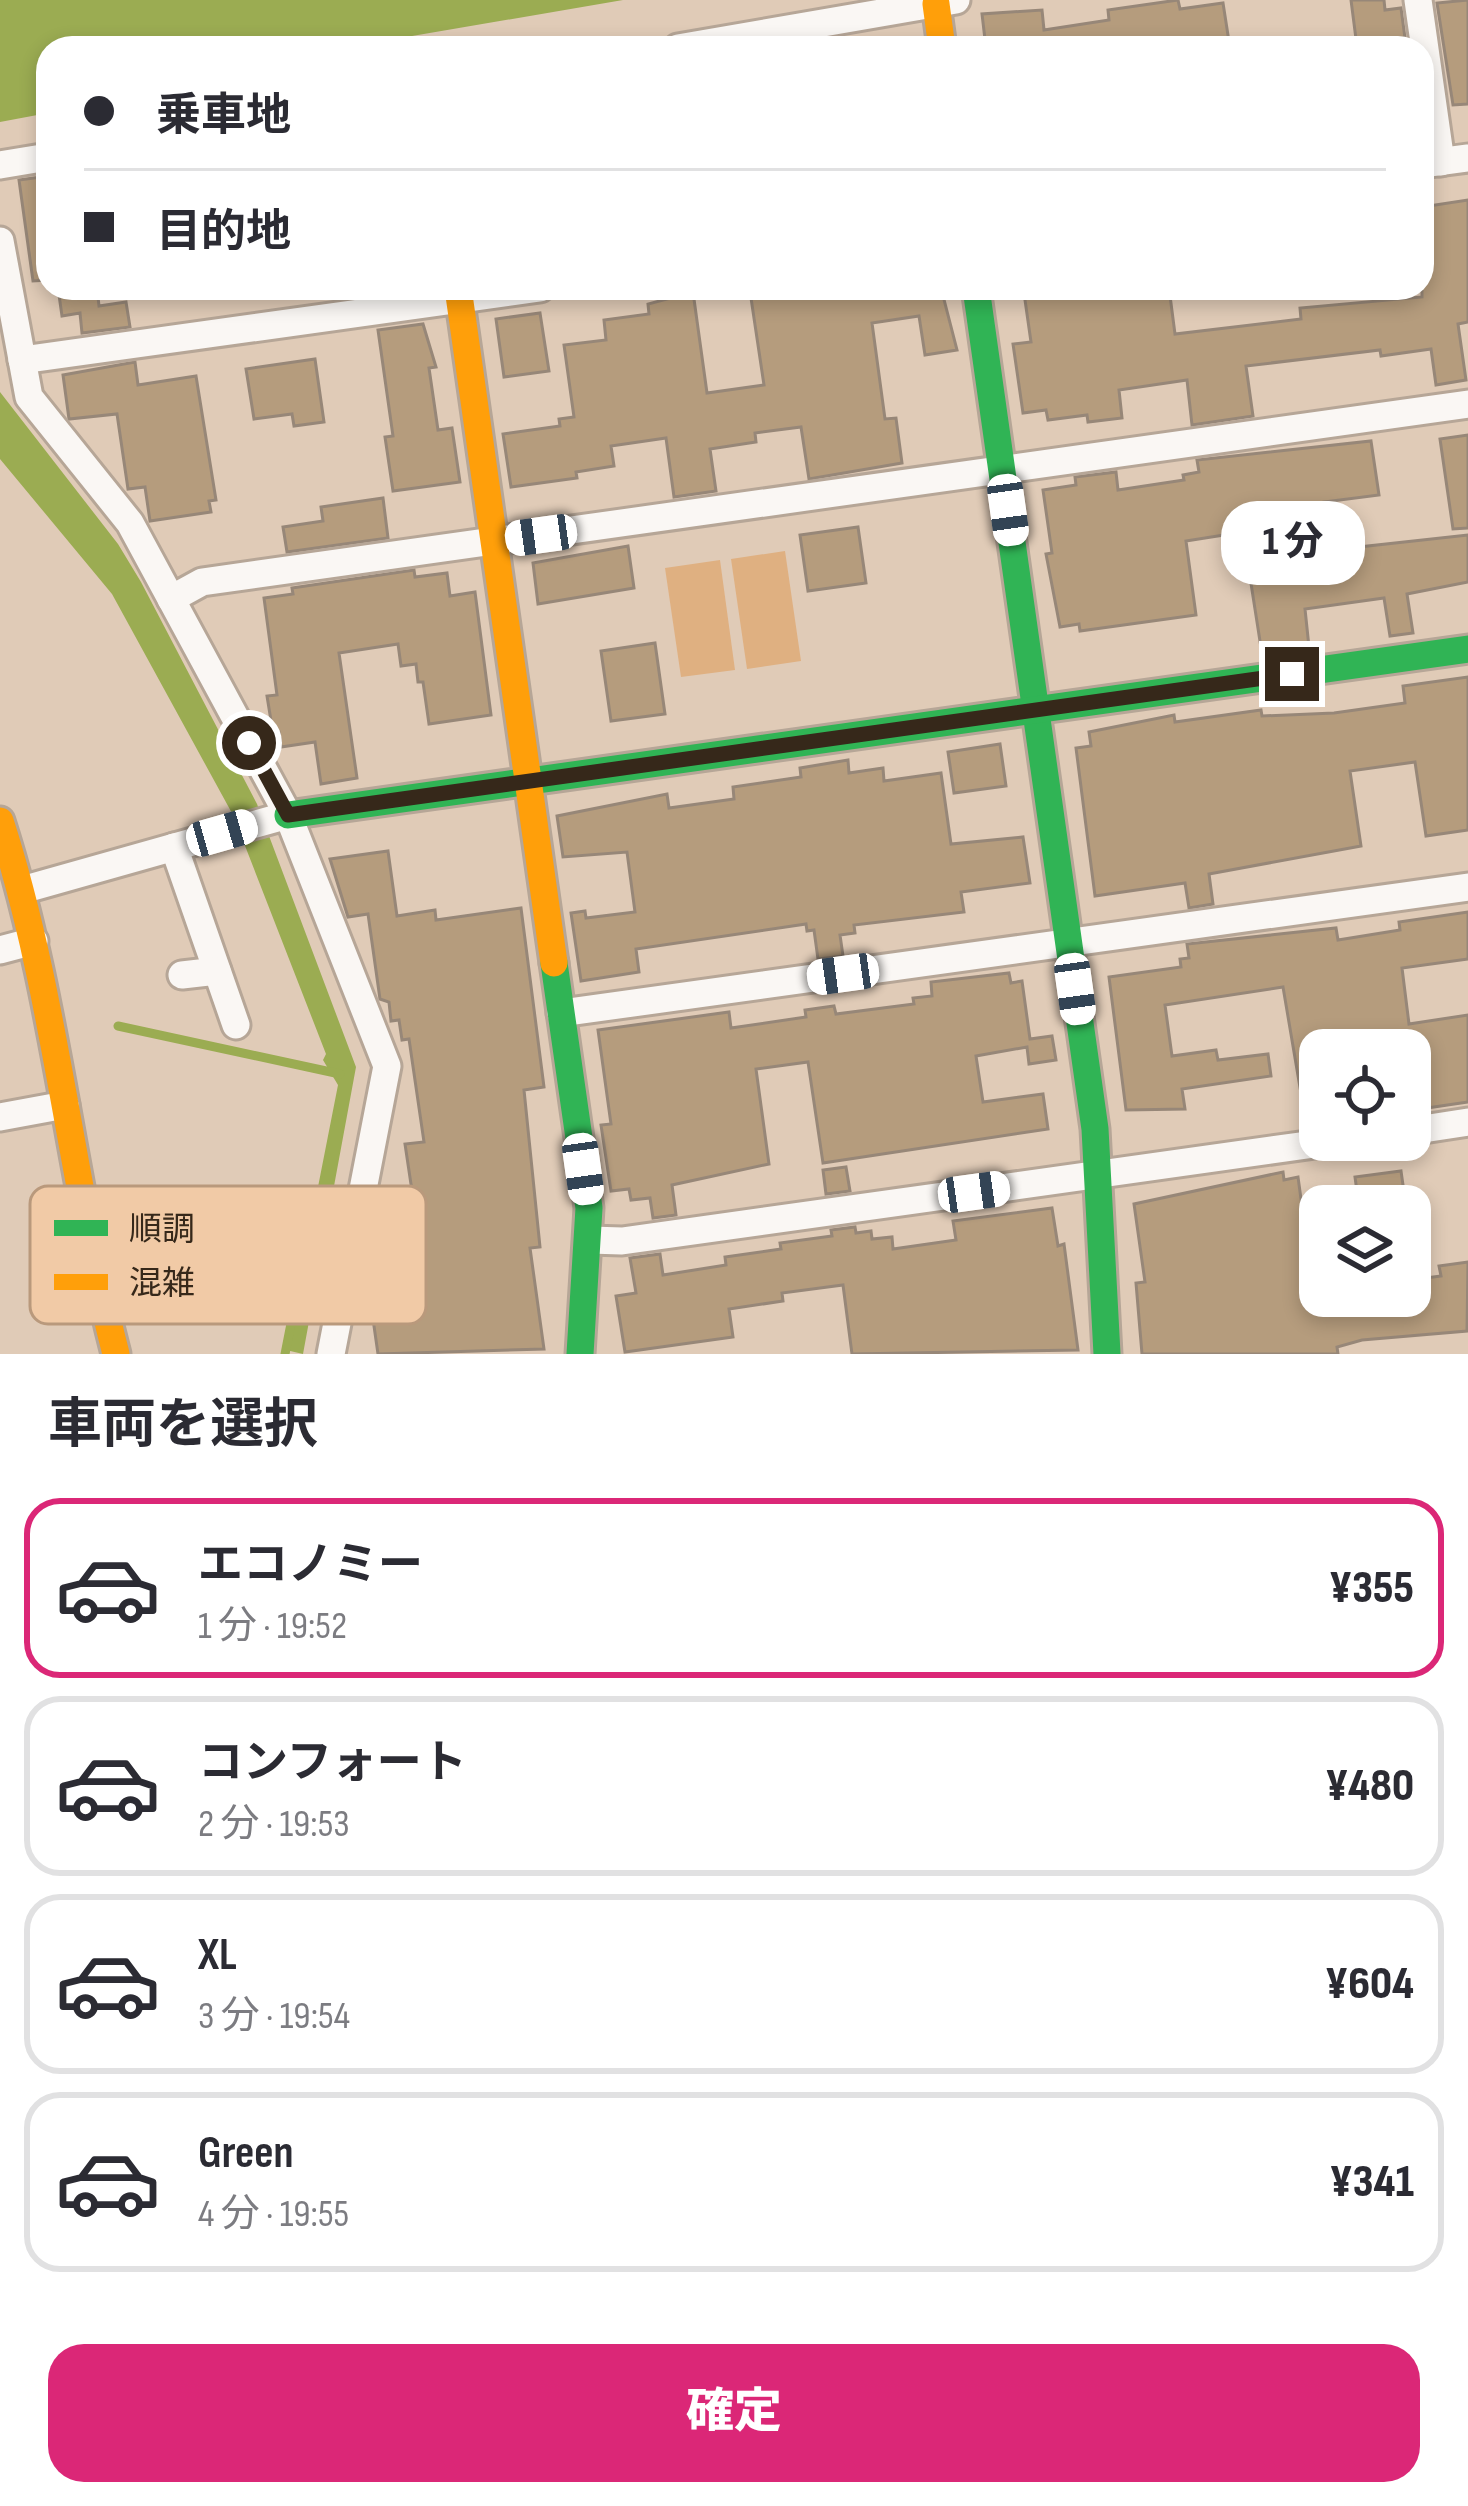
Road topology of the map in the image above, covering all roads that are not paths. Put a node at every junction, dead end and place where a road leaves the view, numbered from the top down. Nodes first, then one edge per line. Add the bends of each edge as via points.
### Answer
1 (1418, 0) edge
2 (946, 2) edge
3 (748, 36) edge
4 (943, 36) edge
5 (1424, 36) edge
6 (1434, 99) edge
7 (36, 159) edge
8 (1444, 161) edge
9 (0, 165) edge
10 (0, 241) edge
11 (419, 300) edge
12 (460, 300) edge
13 (978, 300) edge
14 (22, 360) junction
15 (1468, 404) edge
16 (1002, 470) junction
17 (494, 541) junction
18 (171, 599) junction
19 (1468, 649) edge
20 (1036, 710) junction
21 (528, 781) junction
22 (277, 818) junction
23 (0, 820) edge
24 (174, 848) junction
25 (7, 862) edge
26 (1468, 886) edge
27 (22, 890) junction
28 (34, 941) junction
29 (1069, 942) junction
30 (0, 950) edge
31 (217, 971) junction
32 (182, 976) dead end
33 (561, 1013) junction
34 (236, 1025) dead end
35 (64, 1105) junction
36 (0, 1117) edge
37 (1468, 1123) edge
38 (1431, 1128) edge
39 (1299, 1146) edge
40 (1100, 1174) junction
41 (81, 1186) edge
42 (364, 1186) edge
43 (590, 1240) junction
44 (110, 1324) edge
45 (337, 1324) edge
46 (116, 1354) edge
47 (331, 1354) edge
48 (580, 1354) edge
49 (1107, 1354) edge

1 - 5 street
2 - 3 street
2 - 4 street
6 - 8 street
7 - 9 street
10 - 14 street
11 - 14 street
12 - 17 street
13 - 16 street
14 - 18 street via 29,397 118,506
15 - 16 street
16 - 17 street
16 - 20 street
17 - 18 street via 202,582
17 - 21 street
18 - 22 street
19 - 20 street
20 - 21 street
20 - 29 street
21 - 22 street
21 - 33 street
22 - 24 street
22 - 42 street via 387,1066
23 - 25 street
24 - 27 street
24 - 31 street
25 - 27 street
26 - 29 street
27 - 28 street
28 - 30 street
28 - 35 street
29 - 33 street
29 - 40 street
31 - 32 street
31 - 34 street
33 - 43 street
35 - 36 street
35 - 41 street
37 - 38 street
39 - 40 street
40 - 43 street
40 - 49 street
43 - 48 street
44 - 46 street
45 - 47 street

